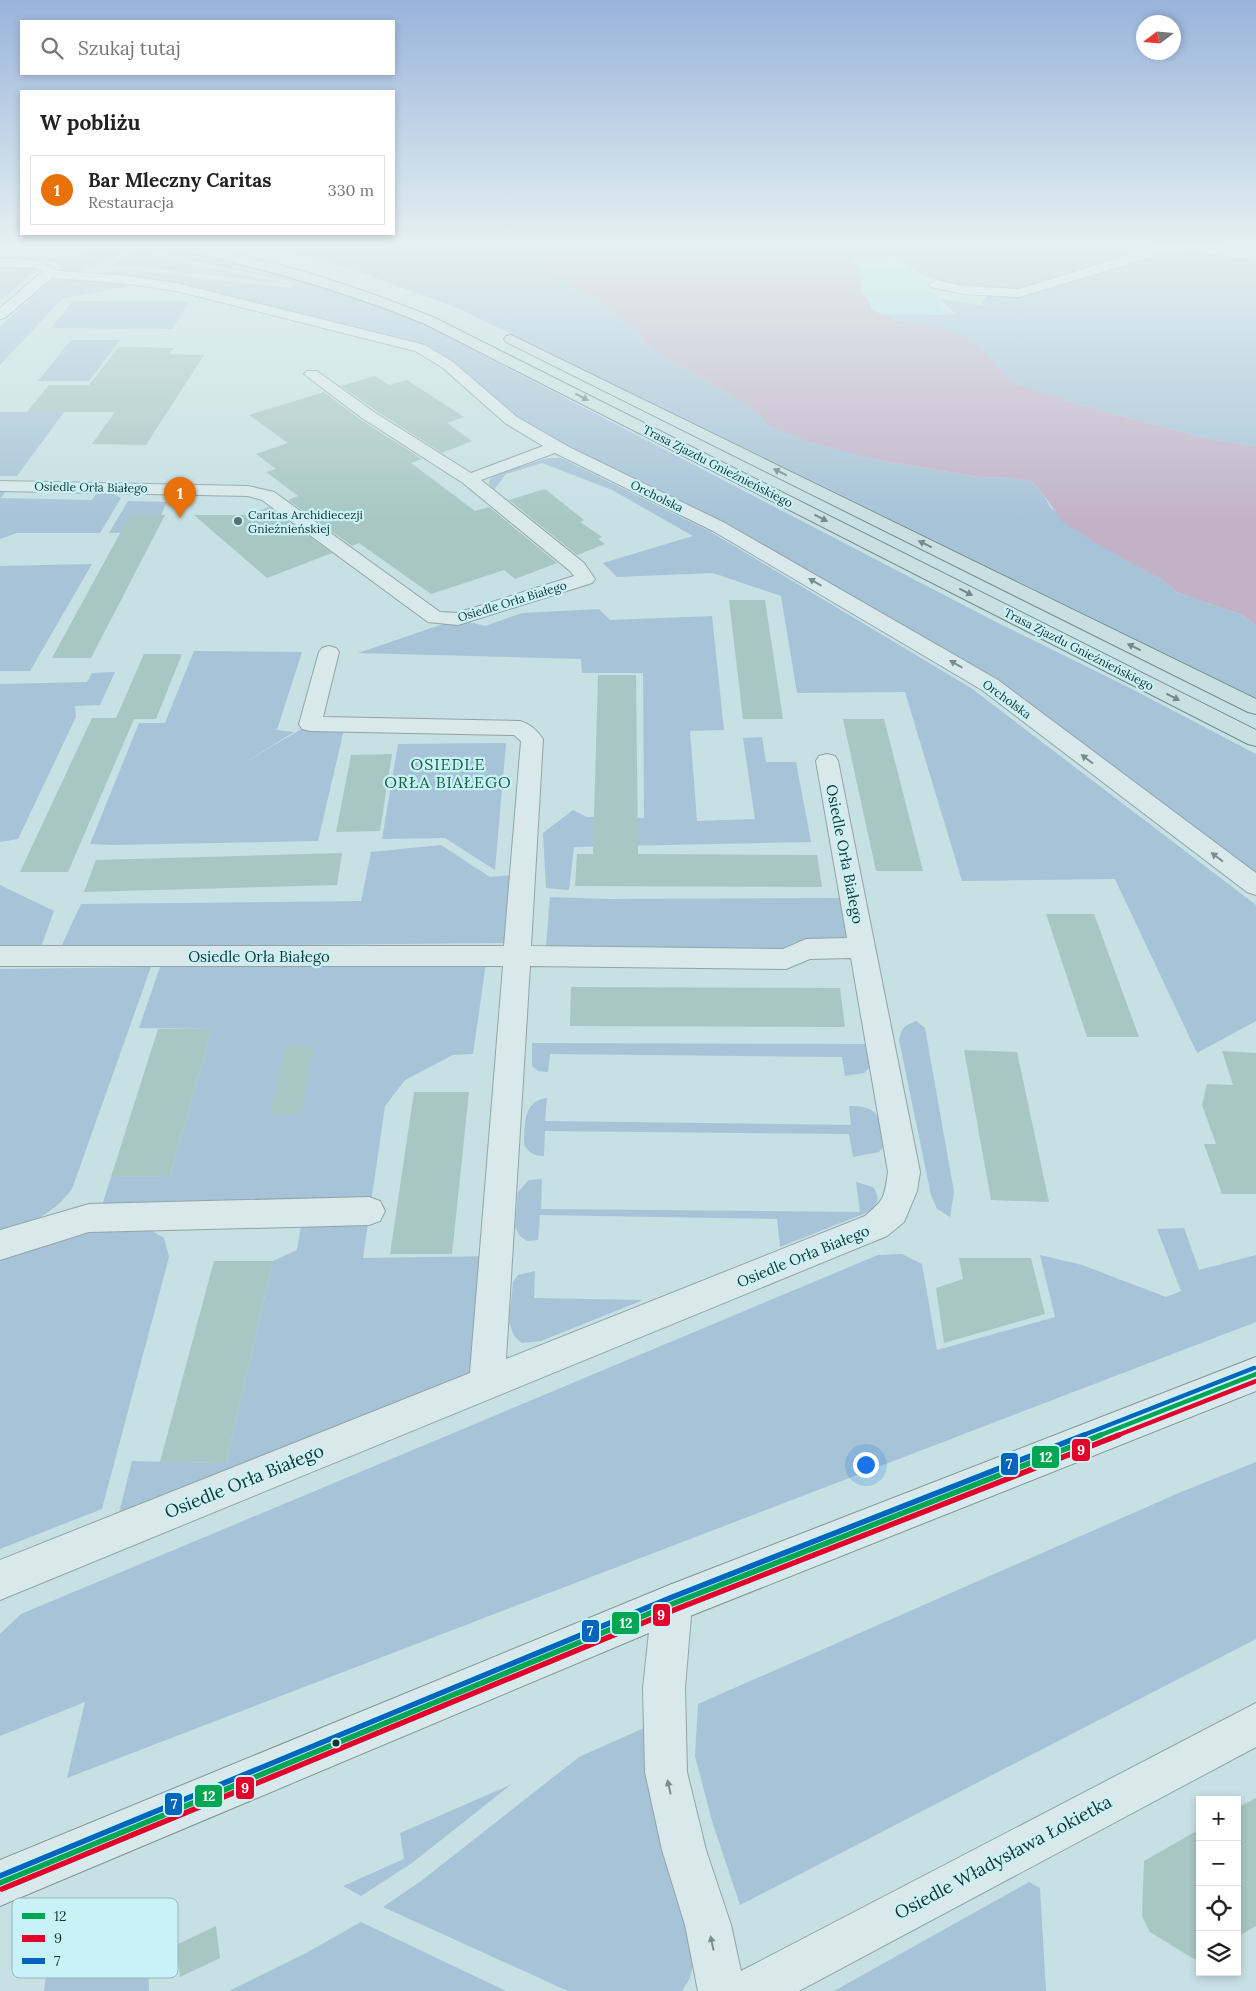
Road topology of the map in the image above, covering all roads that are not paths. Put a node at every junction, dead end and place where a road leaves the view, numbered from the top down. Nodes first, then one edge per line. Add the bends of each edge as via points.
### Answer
1 (372, 336) edge
2 (459, 336) edge
3 (504, 336) edge
4 (312, 374) dead end
5 (557, 447) junction
6 (469, 479) junction
7 (0, 486) edge
8 (328, 652) dead end
9 (1256, 707) edge
10 (1256, 739) edge
11 (826, 761) dead end
12 (1256, 886) edge
13 (852, 953) junction
14 (0, 956) edge
15 (517, 956) junction
16 (370, 1211) dead end
17 (0, 1245) edge
18 (1256, 1374) edge
19 (487, 1383) junction
20 (0, 1580) edge
21 (672, 1604) junction
22 (1256, 1724) edge
23 (0, 1883) edge
24 (722, 1991) edge
25 (751, 1991) edge

1 - 5 street, Orcholska via 420,348 448,365 511,420
2 -> 10 main road, Trasa Zjazdu Gnieźnieńskiego
9 -> 3 main road, Trasa Zjazdu Gnieźnieńskiego
4 - 6 street via 368,415
5 - 6 street
12 -> 5 street, Orcholska via 990,685 719,526
6 - 7 street, Osiedle Orła Białego via 577,567 585,579 458,619 435,618 268,496 248,491
8 - 15 street via 310,724 520,728 532,739
11 - 13 street, Osiedle Orła Białego
13 - 15 street, Osiedle Orła Białego via 786,959
13 - 19 street, Osiedle Orła Białego via 904,1172 901,1191 892,1212 876,1226
14 - 15 street, Osiedle Orła Białego
15 - 19 street
16 - 17 street via 89,1218
18 - 21 street
19 - 20 street, Osiedle Orła Białego
21 - 23 street
24 -> 21 street via 708,1925 684,1850 666,1772 664,1688
22 - 25 street, Osiedle Władysława Łokietka

